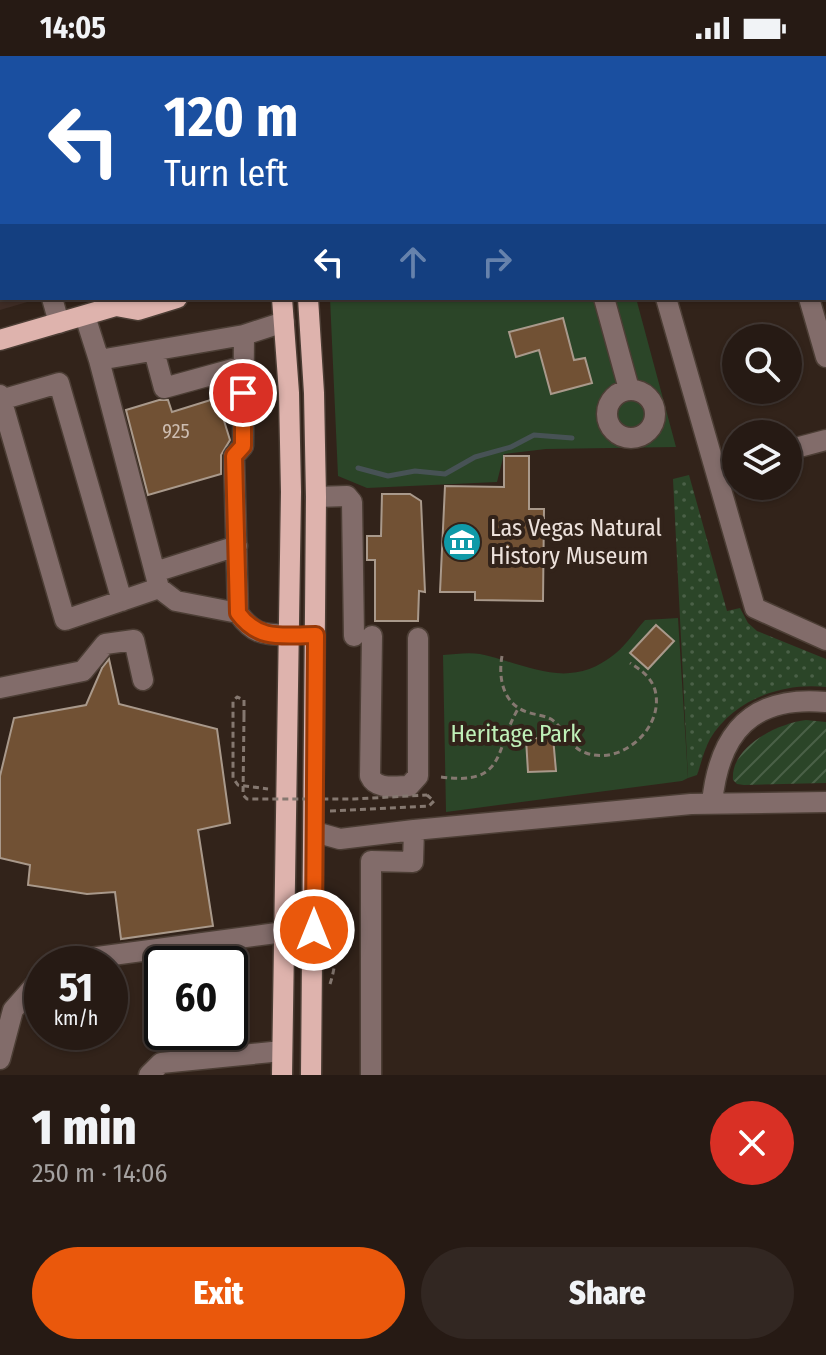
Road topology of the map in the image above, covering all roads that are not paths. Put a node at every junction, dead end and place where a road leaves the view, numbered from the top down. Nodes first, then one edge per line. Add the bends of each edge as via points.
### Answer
1 (53, 300) edge
2 (170, 300) edge
3 (282, 300) edge
4 (308, 300) edge
5 (605, 300) edge
6 (667, 300) edge
7 (810, 300) edge
8 (119, 302) edge
9 (85, 316) junction
10 (284, 322) junction
11 (59, 323) junction
12 (244, 335) junction
13 (0, 340) edge
14 (154, 351) junction
15 (826, 357) edge
16 (99, 360) junction
17 (244, 366) junction
18 (629, 389) dead end
19 (1, 398) edge
20 (826, 440) edge
21 (802, 446) edge
22 (722, 468) edge
23 (715, 470) junction
24 (316, 497) junction
25 (237, 546) junction
26 (157, 580) junction
27 (122, 601) junction
28 (238, 613) junction
29 (288, 635) junction
30 (316, 635) junction
31 (418, 638) dead end
32 (826, 640) edge
33 (143, 680) dead end
34 (0, 688) edge
35 (826, 702) edge
36 (826, 802) edge
37 (712, 803) junction
38 (414, 830) junction
39 (315, 832) junction
40 (314, 930) junction
41 (284, 932) junction
42 (128, 953) edge
43 (24, 997) edge
44 (3, 1032) edge
45 (282, 1051) junction
46 (0, 1059) edge
47 (149, 1075) edge
48 (282, 1075) edge
49 (311, 1075) edge
50 (371, 1075) edge

1 - 11 street
2 - 8 main road via 138,310
3 - 10 main road
4 - 24 main road
5 - 18 street
6 - 23 street
7 - 15 street
8 - 9 main road
9 - 11 main road
9 - 16 street
10 - 12 street
10 - 29 main road via 291,492
11 - 13 main road
12 - 14 street
12 - 17 street
14 - 16 street
14 - 17 street via 164,388
16 - 26 street
17 - 25 street via 243,446 234,456
19 - 27 street via 59,383
19 - 27 street via 65,620
20 - 21 street
22 - 23 street
23 - 32 street via 755,608
24 - 30 main road
24 - 31 street via 347,496 352,502 370,776 380,786 409,786 418,776
25 - 26 street
25 - 28 street
26 - 27 street
26 - 28 street via 176,601
28 - 29 street via 261,634
29 - 30 main road
29 - 41 main road
30 - 39 main road
33 - 34 street via 134,640 105,644 83,671
35 - 37 street via 778,704 742,725 723,751
36 - 37 street
37 - 38 street
38 - 39 street via 340,839
38 - 50 street via 413,862 371,861
39 - 40 main road
40 - 41 main road
40 - 49 main road
41 - 42 street
41 - 45 main road
43 - 44 street
44 - 46 street
45 - 47 street via 161,1063
45 - 48 main road

